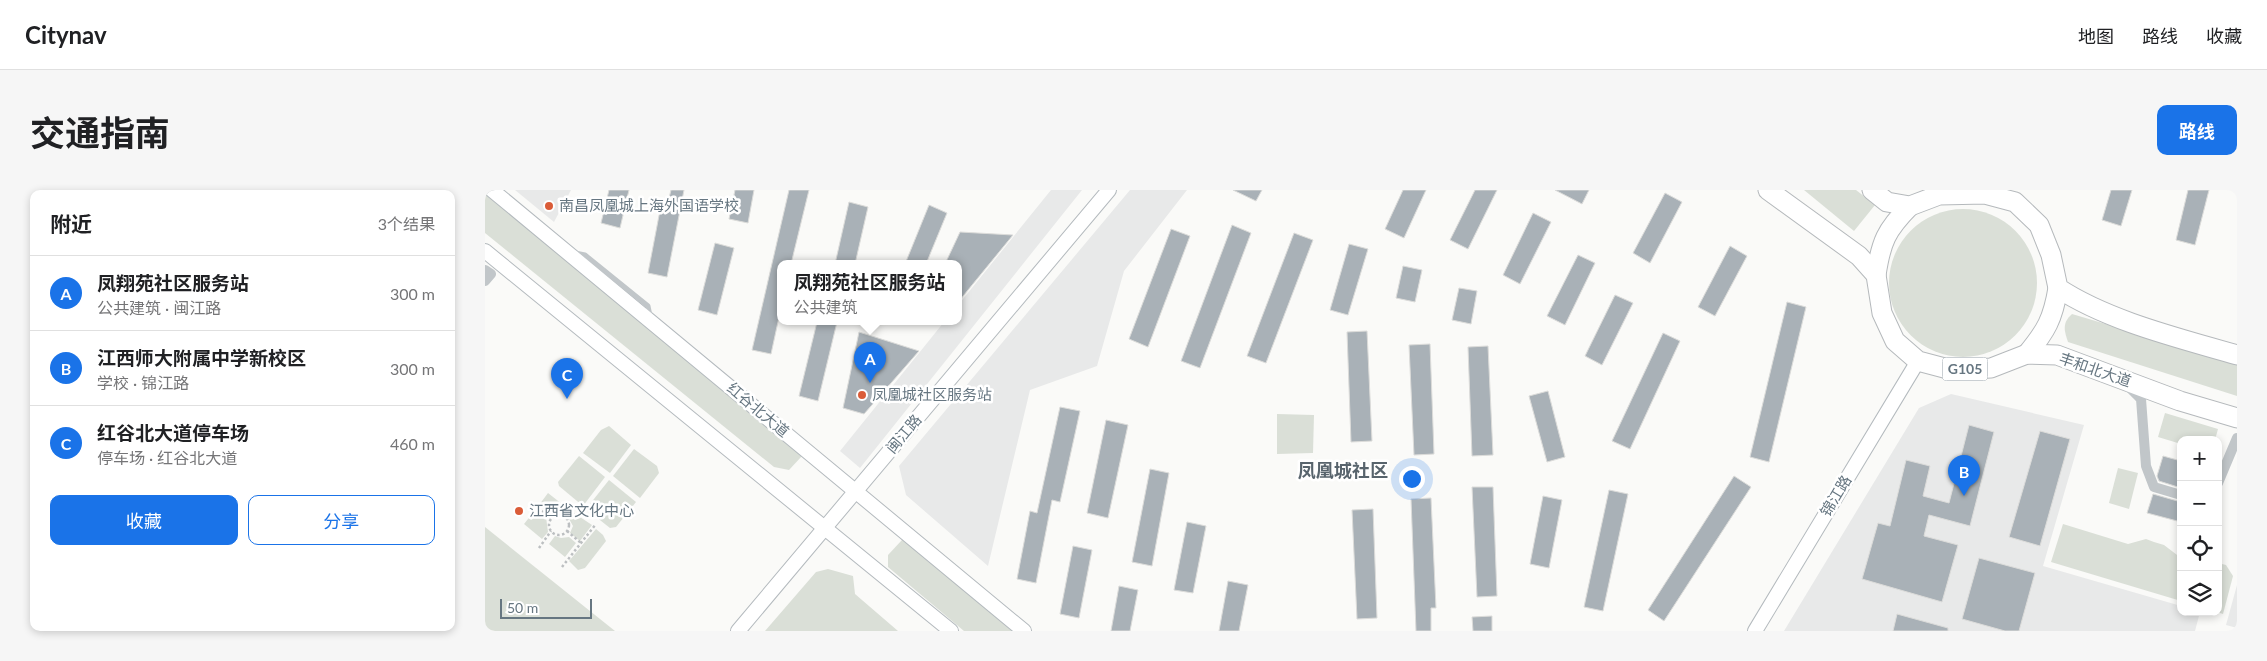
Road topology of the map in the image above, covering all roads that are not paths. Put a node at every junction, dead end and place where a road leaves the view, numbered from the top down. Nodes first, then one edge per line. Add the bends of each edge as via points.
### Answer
1 (492, 190) edge
2 (1109, 190) edge
3 (1769, 190) edge
4 (1872, 190) edge
5 (2018, 196) edge
6 (1910, 206) junction
7 (485, 251) edge
8 (485, 270) edge
9 (1875, 275) junction
10 (485, 281) edge
11 (2058, 288) junction
12 (2027, 354) junction
13 (2237, 355) edge
14 (1917, 361) junction
15 (2120, 379) junction
16 (2237, 418) edge
17 (2237, 438) edge
18 (2219, 481) edge
19 (856, 491) junction
20 (2177, 494) edge
21 (825, 528) junction
22 (738, 631) edge
23 (951, 631) edge
24 (1024, 631) edge
25 (1755, 631) edge

1 - 19 main road, 红谷北大道
2 - 19 main road, 闽江路
3 - 9 highway, 丰和北大道 / G105 via 1859,256
4 - 6 highway via 1887,202
5 - 6 highway via 1939,195
5 - 11 highway via 2039,225 2051,255
6 - 9 highway via 1894,222 1880,246
7 - 21 main road
8 - 10 street via 491,274
9 - 14 highway, 丰和北大道 / G105 via 1882,313 1895,341
11 - 12 highway via 2045,333
11 - 13 highway via 2081,304
12 - 14 highway, 丰和北大道 / G105 via 1991,368 1953,370
12 - 15 highway, 丰和北大道 / G105 via 2057,355
14 - 25 main road, 锦江路
15 - 16 highway, 丰和北大道 / G105
15 - 20 street via 2141,399 2146,466 2154,487
17 - 18 street
19 - 21 main road, 闽江路
19 - 24 main road, 红谷北大道
21 - 22 main road, 闽江路
21 - 23 main road

